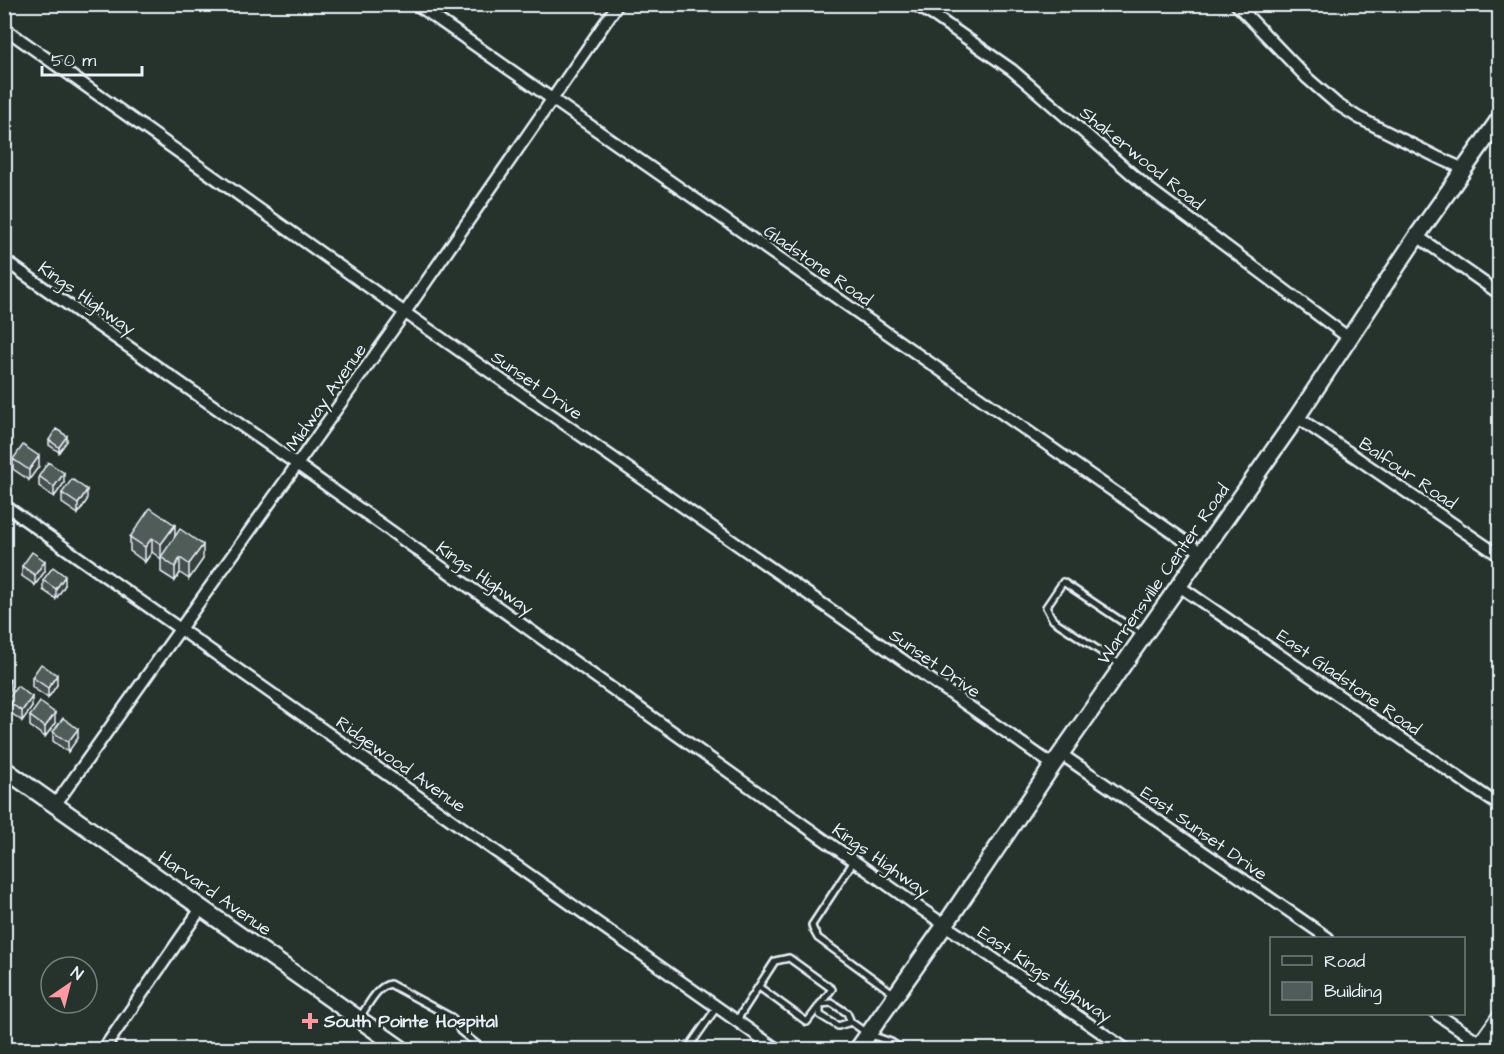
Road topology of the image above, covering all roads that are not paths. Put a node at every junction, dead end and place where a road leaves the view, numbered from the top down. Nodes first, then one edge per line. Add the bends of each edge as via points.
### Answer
1 (417, 4) edge
2 (618, 4) edge
3 (914, 4) edge
4 (1236, 4) edge
5 (4, 28) edge
6 (552, 99) junction
7 (1500, 118) edge
8 (1464, 169) junction
9 (1417, 236) junction
10 (4, 260) edge
11 (1500, 294) edge
12 (405, 313) junction
13 (1349, 338) junction
14 (1297, 417) junction
15 (298, 465) junction
16 (4, 506) edge
17 (1202, 553) junction
18 (1500, 556) edge
19 (1179, 586) junction
20 (180, 629) junction
21 (1143, 636) junction
22 (1122, 666) junction
23 (1057, 760) junction
24 (4, 769) edge
25 (55, 805) junction
26 (1500, 806) edge
27 (854, 861) junction
28 (201, 907) junction
29 (945, 925) junction
30 (1325, 937) edge
31 (759, 987) junction
32 (896, 995) junction
33 (820, 1004) junction
34 (717, 1007) junction
35 (1438, 1015) edge
36 (359, 1019) junction
37 (1500, 1019) edge
38 (737, 1020) junction
39 (851, 1022) junction
40 (868, 1034) junction
41 (1480, 1047) edge
42 (103, 1050) edge
43 (403, 1050) edge
44 (484, 1050) edge
45 (687, 1050) edge
46 (778, 1050) edge
47 (857, 1050) edge
48 (903, 1050) edge
49 (1127, 1050) edge

1 - 6 street, Gladstone Road
2 - 6 street, Midway Avenue
3 - 13 street, Shakerwood Road via 1012,70 1148,188
4 - 8 street via 1337,104
5 - 12 street, Sunset Drive
6 - 12 street, Midway Avenue
6 - 17 street, Gladstone Road
7 - 8 main road, Warrensville Center Road
8 - 9 main road, Warrensville Center Road
9 - 11 street
9 - 13 main road, Warrensville Center Road
10 - 15 street, Kings Highway
12 - 15 street, Midway Avenue
12 - 23 street, Sunset Drive
13 - 14 main road, Warrensville Center Road
14 - 17 main road, Warrensville Center Road
14 - 18 street, Balfour Road
15 - 20 street, Midway Avenue
15 - 27 street, Kings Highway
16 - 20 street, Ridgewood Avenue
17 - 19 main road, Warrensville Center Road
19 - 21 main road, Warrensville Center Road
19 - 26 street, East Gladstone Road
20 - 25 street, Midway Avenue
20 - 34 street, Ridgewood Avenue
21 - 22 main road, Warrensville Center Road
21 - 22 lane via 1063,582 1046,607 1053,620
22 - 23 main road, Warrensville Center Road
23 - 29 main road, Warrensville Center Road
23 - 30 street, East Sunset Drive
24 - 25 main road, Harvard Avenue
25 - 28 main road, Harvard Avenue
27 - 29 street, Kings Highway
27 - 32 lane via 813,929 818,938
28 - 36 main road, Harvard Avenue
28 - 42 street
29 - 32 main road, Warrensville Center Road
29 - 49 street, East Kings Highway
31 - 33 lane via 807,1022
31 - 33 lane via 776,961 789,958 832,989
31 - 38 lane
32 - 40 main road, Warrensville Center Road
33 - 39 lane via 832,1003 847,1013
33 - 39 lane via 820,1015 838,1026
34 - 38 street, Ridgewood Avenue
34 - 45 lane
35 - 41 street
36 - 43 main road, Harvard Avenue
36 - 44 lane via 380,989 390,984 451,1017 460,1031
37 - 41 main road
38 - 46 street, Ridgewood Avenue
39 - 40 lane
40 - 47 main road, Warrensville Center Road
40 - 48 lane

